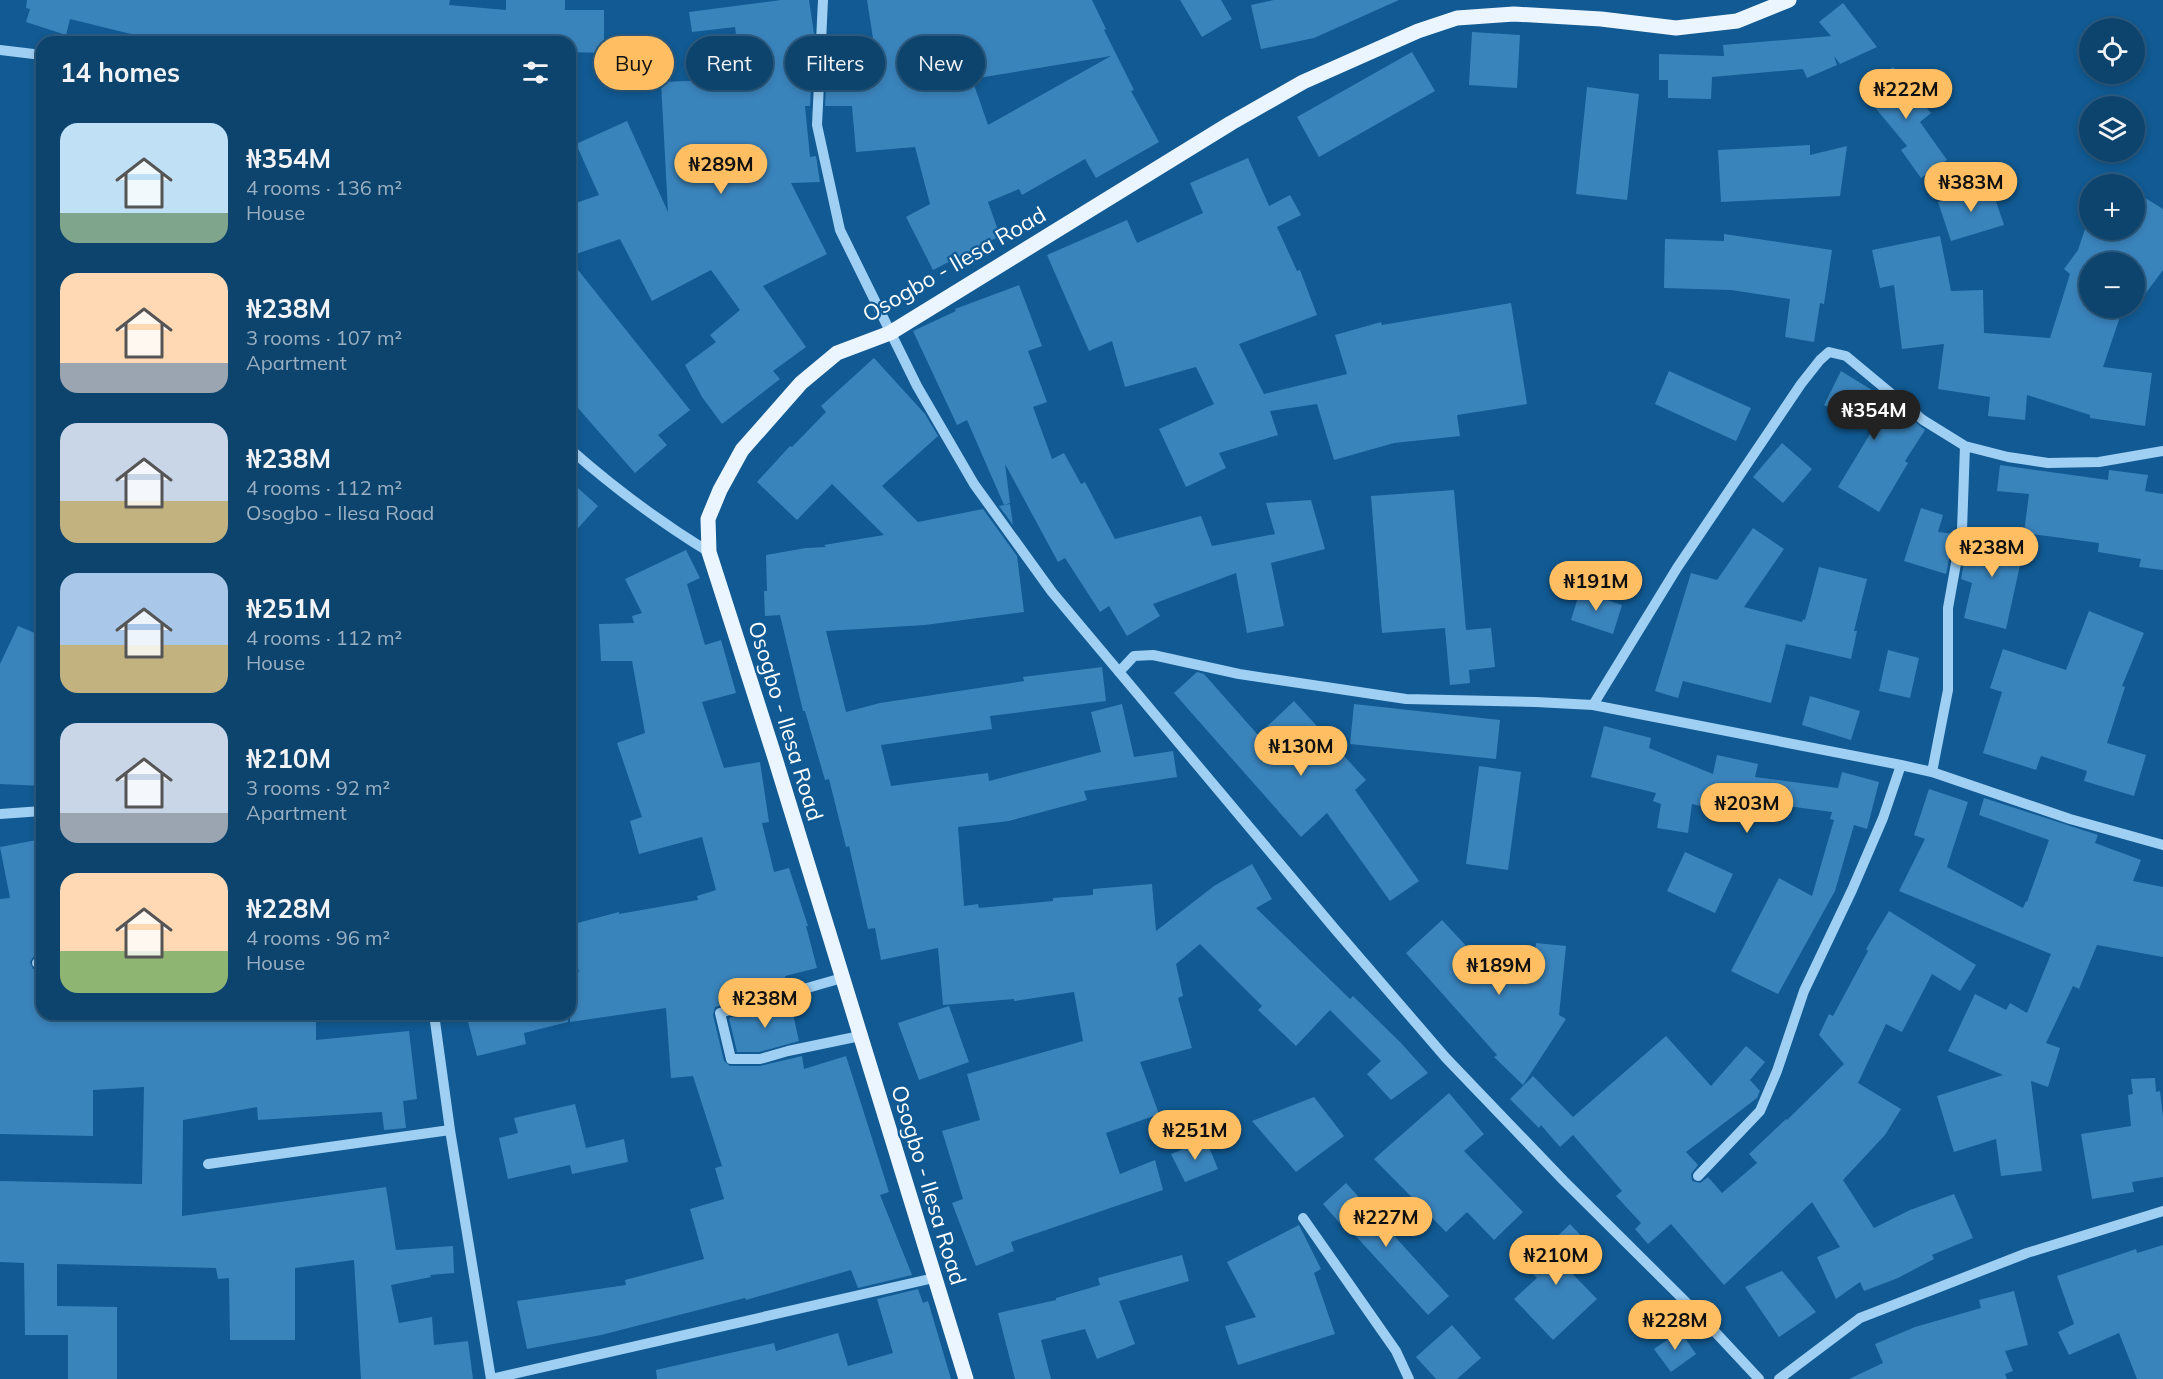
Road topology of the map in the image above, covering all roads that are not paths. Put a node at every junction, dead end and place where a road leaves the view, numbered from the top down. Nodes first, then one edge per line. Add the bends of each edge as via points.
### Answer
1 (823, 0) edge
2 (1789, 0) edge
3 (0, 50) edge
4 (36, 54) edge
5 (890, 333) junction
6 (1965, 446) junction
7 (2163, 451) edge
8 (576, 454) edge
9 (709, 552) junction
10 (1119, 672) junction
11 (1593, 705) junction
12 (1901, 765) junction
13 (1932, 772) junction
14 (36, 811) edge
15 (0, 814) edge
16 (2163, 845) edge
17 (842, 978) junction
18 (435, 1020) edge
19 (860, 1036) junction
20 (450, 1130) junction
21 (208, 1164) dead end
22 (1698, 1176) dead end
23 (2163, 1211) edge
24 (1303, 1218) dead end
25 (934, 1278) junction
26 (491, 1379) edge
27 (966, 1379) edge
28 (1409, 1379) edge
29 (1759, 1379) edge
30 (1779, 1379) edge

1 - 5 street via 817,125 840,230
2 - 5 main road, Osogbo - Ilesa Road via 1737,21 1676,28 1514,14 1457,18 1418,30 1303,82 1231,123
3 - 4 street
5 - 9 main road, Osogbo - Ilesa Road via 837,352 801,383 742,450 708,519
5 - 10 street via 974,484 1052,592
6 - 7 street via 2048,463 2099,462
6 - 11 street via 1923,420 1846,356 1829,352 1801,384 1677,568
6 - 13 street via 1962,530 1948,608 1948,690
8 - 9 street via 668,527
9 - 17 main road, Osogbo - Ilesa Road
10 - 11 street via 1134,656 1153,655 1239,674 1406,699
10 - 29 street via 1446,1058
11 - 12 street
12 - 13 street
12 - 22 street via 1874,839 1804,991 1760,1111
13 - 16 street via 2070,819
14 - 15 street
17 - 19 main road, Osogbo - Ilesa Road
17 - 19 street via 720,1013 731,1059 760,1059
18 - 20 street
19 - 25 main road, Osogbo - Ilesa Road
20 - 21 street
20 - 26 street
23 - 30 street via 2027,1253 1860,1318
24 - 28 street via 1396,1351
25 - 26 street
25 - 27 main road, Osogbo - Ilesa Road

